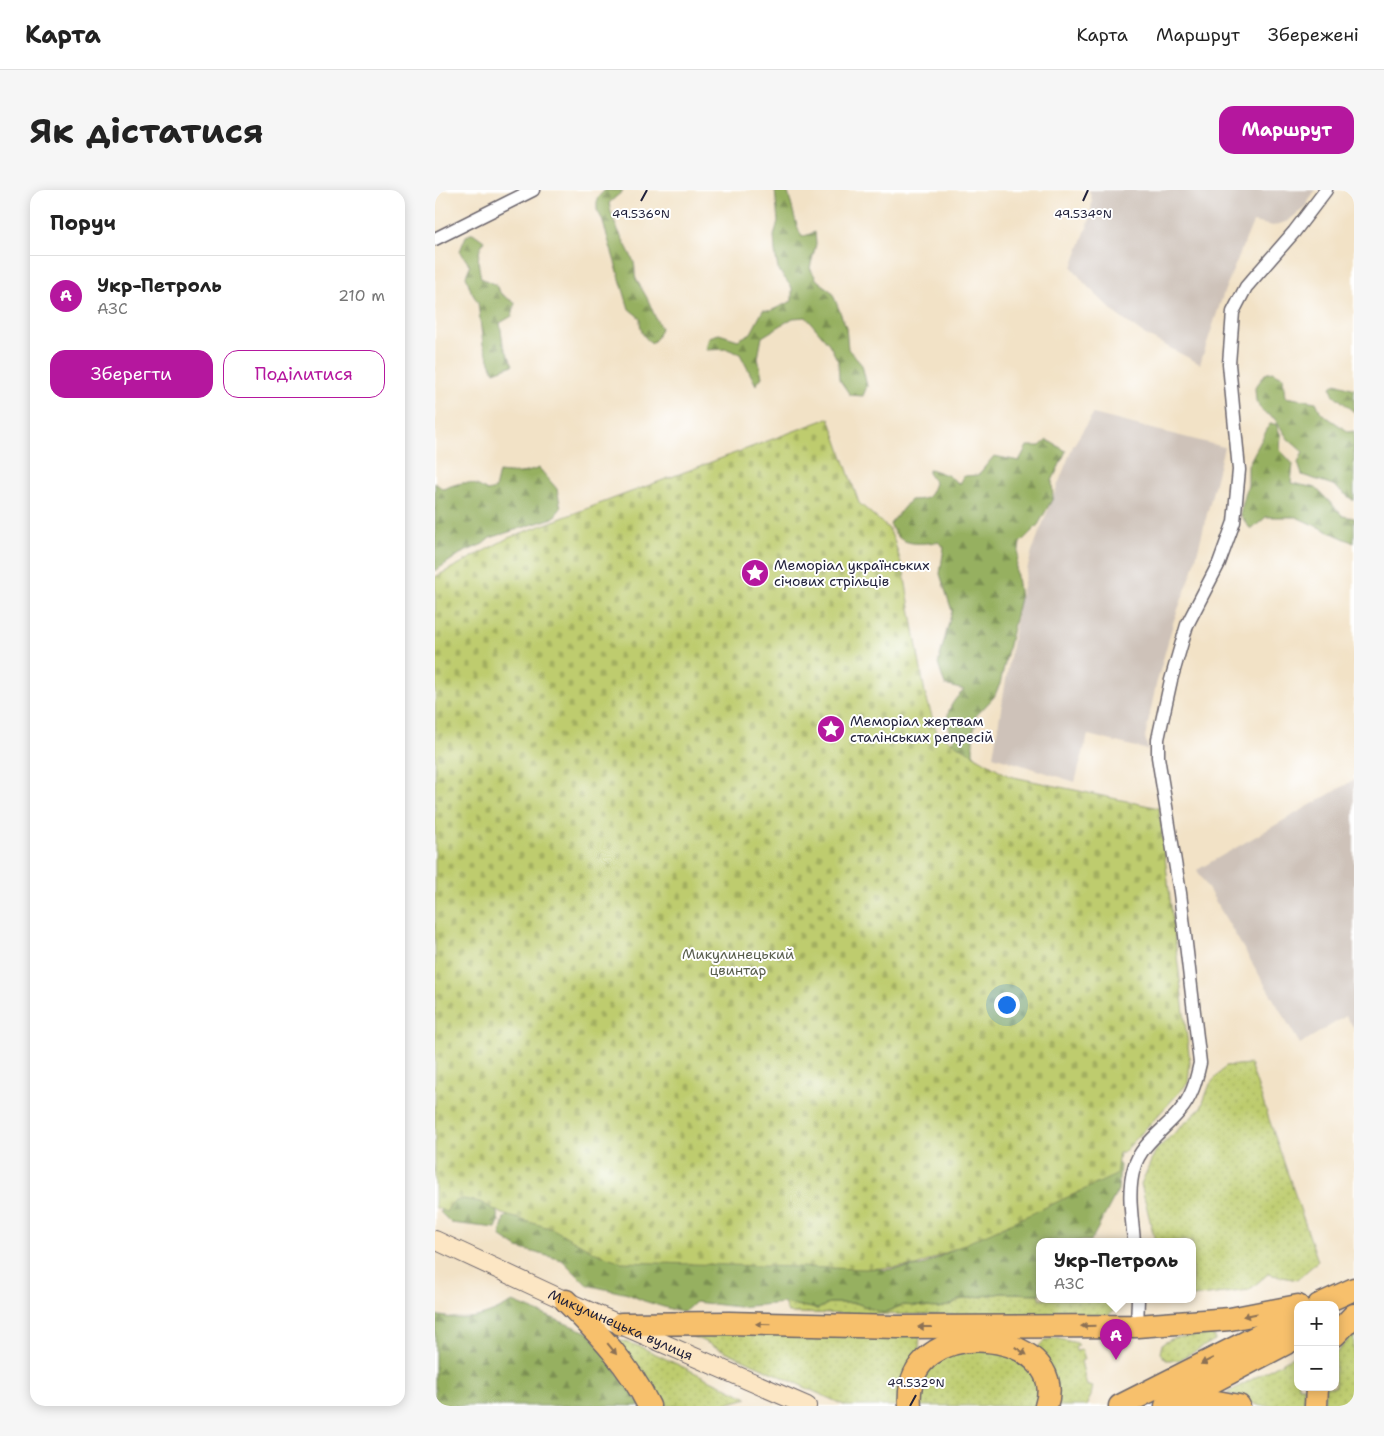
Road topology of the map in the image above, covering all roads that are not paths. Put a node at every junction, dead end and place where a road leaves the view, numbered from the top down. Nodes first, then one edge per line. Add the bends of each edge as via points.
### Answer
1 (533, 190) edge
2 (1326, 190) edge
3 (435, 239) edge
4 (1135, 1238) edge
5 (435, 1240) edge
6 (1354, 1289) edge
7 (567, 1301) junction
8 (1338, 1301) edge
9 (1138, 1303) edge
10 (1294, 1307) edge
11 (1339, 1308) edge
12 (1354, 1308) edge
13 (1354, 1315) edge
14 (1294, 1318) edge
15 (621, 1324) junction
16 (1137, 1326) junction
17 (1339, 1331) edge
18 (1294, 1340) edge
19 (1317, 1391) edge
20 (1167, 1405) edge
21 (649, 1406) edge
22 (807, 1406) edge
23 (909, 1406) edge
24 (1046, 1406) edge
25 (1120, 1406) edge
26 (1239, 1406) edge
27 (1316, 1406) edge

1 - 3 street
2 - 4 street via 1294,232 1245,286 1233,312 1229,364 1239,470 1234,522 1219,564 1187,625 1158,739 1200,1063 1188,1100 1140,1154 1134,1167 1130,1198
5 - 7 main road, Микулинецька вулиця
6 - 8 highway
7 - 15 main road, Микулинецька вулиця
7 -> 21 highway via 612,1349
9 - 16 street
10 -> 16 highway via 1230,1319
11 - 12 highway
13 - 17 highway
14 -> 25 highway
16 -> 15 highway
15 - 22 main road, Микулинецька вулиця
18 - 20 highway
19 - 27 highway
20 - 26 highway via 1217,1402
23 -> 24 highway via 913,1379 923,1361 939,1348 967,1340 997,1341 1012,1346 1033,1360 1046,1381

